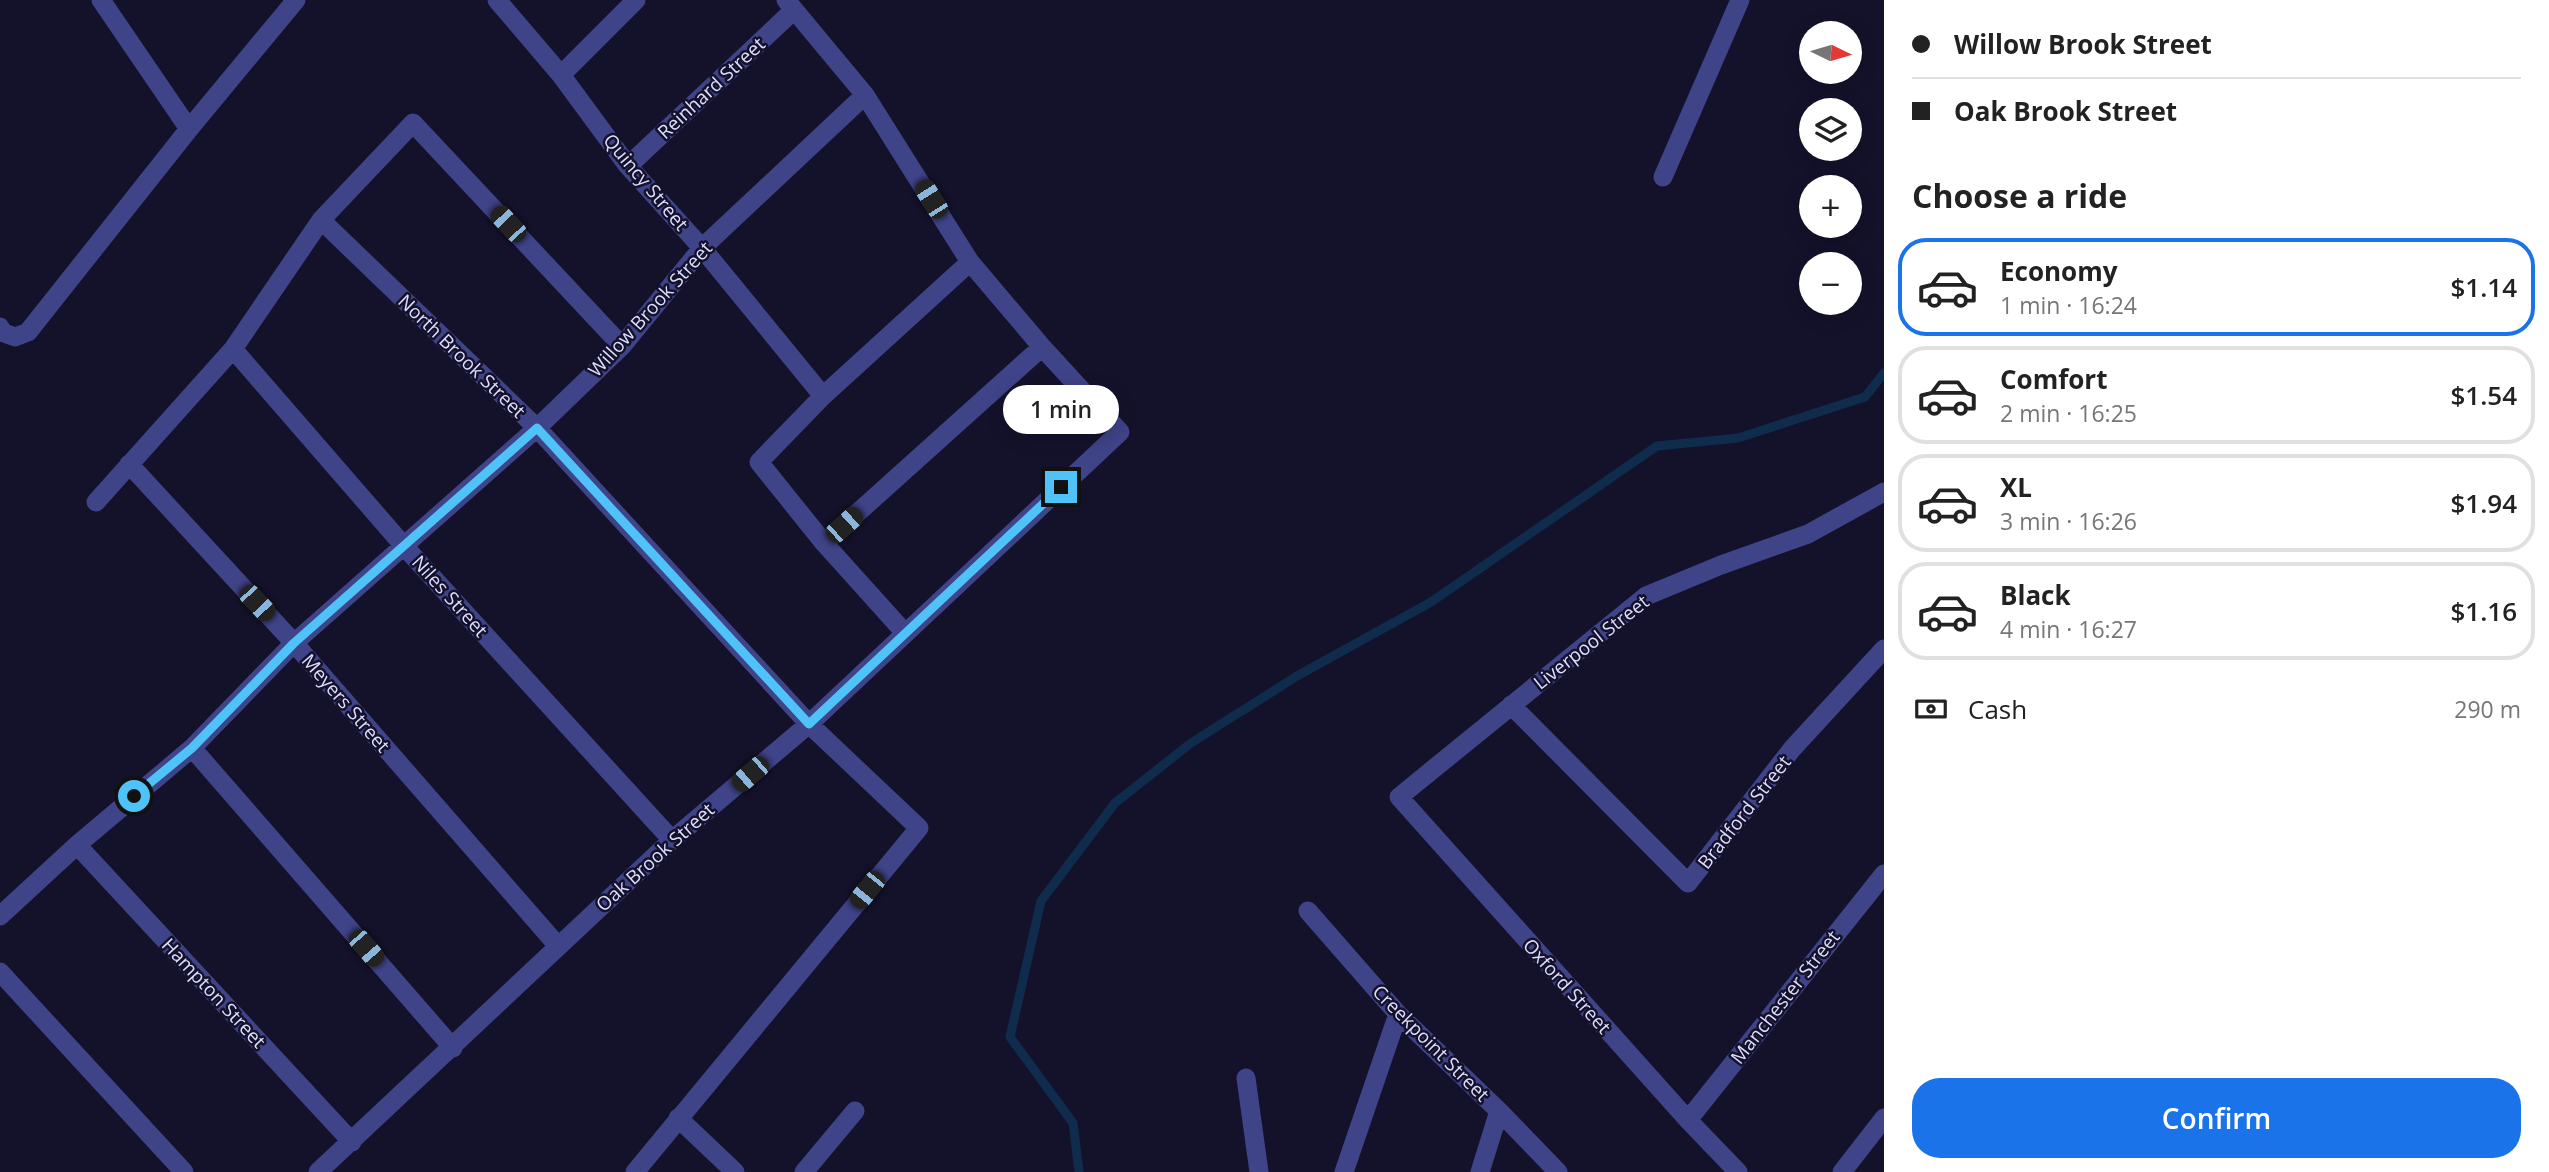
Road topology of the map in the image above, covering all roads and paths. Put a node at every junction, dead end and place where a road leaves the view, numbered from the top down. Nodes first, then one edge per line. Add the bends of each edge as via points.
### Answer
1 (101, 0) edge
2 (296, 0) edge
3 (497, 0) edge
4 (636, 0) edge
5 (1740, 0) edge
6 (790, 5) edge
7 (561, 75) junction
8 (865, 95) junction
9 (189, 128) junction
10 (628, 166) junction
11 (1663, 177) dead end
12 (321, 220) junction
13 (702, 248) junction
14 (970, 262) junction
15 (8, 332) edge
16 (622, 346) junction
17 (1042, 347) junction
18 (233, 349) junction
19 (823, 396) junction
20 (537, 428) junction
21 (129, 464) junction
22 (1884, 492) edge
23 (96, 502) dead end
24 (824, 543) junction
25 (403, 545) junction
26 (905, 633) junction
27 (294, 643) junction
28 (1884, 649) edge
29 (1511, 705) junction
30 (809, 724) junction
31 (192, 748) junction
32 (1399, 797) joint
33 (672, 840) junction
34 (77, 845) junction
35 (1884, 874) edge
36 (1308, 911) dead end
37 (0, 916) edge
38 (558, 946) junction
39 (0, 972) edge
40 (1398, 1014) junction
41 (453, 1048) junction
42 (1246, 1078) dead end
43 (855, 1111) dead end
44 (1499, 1111) junction
45 (678, 1118) junction
46 (1884, 1118) edge
47 (1688, 1120) junction
48 (352, 1142) junction
49 (184, 1172) edge
50 (318, 1172) edge
51 (635, 1172) edge
52 (736, 1172) edge
53 (804, 1172) edge
54 (1259, 1172) edge
55 (1344, 1172) edge
56 (1480, 1172) edge
57 (1558, 1172) edge
58 (1738, 1172) edge
59 (1842, 1172) edge

1 - 9 street
2 - 9 street
3 - 7 street, Quincy Street
4 - 7 street
5 - 11 street
6 - 8 street
6 - 10 street, Reinhard Street
7 - 10 street, Quincy Street
8 - 13 street, Willow Brook Street
8 - 14 street
9 - 15 street via 28,332
10 - 13 street, Quincy Street
12 - 16 street via 413,123
12 - 18 street
12 - 20 street, North Brook Street
13 - 16 street, Willow Brook Street
13 - 19 street, Quincy Street
14 - 17 street
14 - 19 street
16 - 20 street, Willow Brook Street
17 - 24 street
17 - 26 street, Oak Brook Street via 1120,432
18 - 21 street
18 - 25 street, Niles Street
19 - 24 street via 759,462
20 - 25 street, Willow Brook Street
20 - 30 street, North Brook Street
21 - 23 street
21 - 27 street, Meyers Street
22 - 29 street, Liverpool Street via 1808,534 1646,596
24 - 26 street
25 - 27 street, Willow Brook Street
25 - 33 street, Niles Street
26 - 30 street, Oak Brook Street
27 - 31 street, Willow Brook Street
27 - 38 street, Meyers Street
28 - 29 street, Bradford Street via 1792,749 1688,883
29 - 32 street, Liverpool Street
30 - 33 street, Oak Brook Street
30 - 45 street, North Brook Street via 919,828
31 - 34 street, Willow Brook Street
31 - 41 street
32 - 47 street, Oxford Street
33 - 38 street, Oak Brook Street
34 - 37 street, Willow Brook Street
34 - 48 street, Hampton Street
35 - 47 street, Manchester Street
36 - 40 street, Creekpoint Street
38 - 41 street, Oak Brook Street
39 - 49 street
40 - 44 street, Creekpoint Street
40 - 55 street
41 - 48 street, Oak Brook Street
42 - 54 street
43 - 53 street
44 - 56 street
44 - 57 street, Creekpoint Street
45 - 51 street
45 - 52 street
46 - 59 street
47 - 58 street, Oxford Street
48 - 50 street, Oak Brook Street

